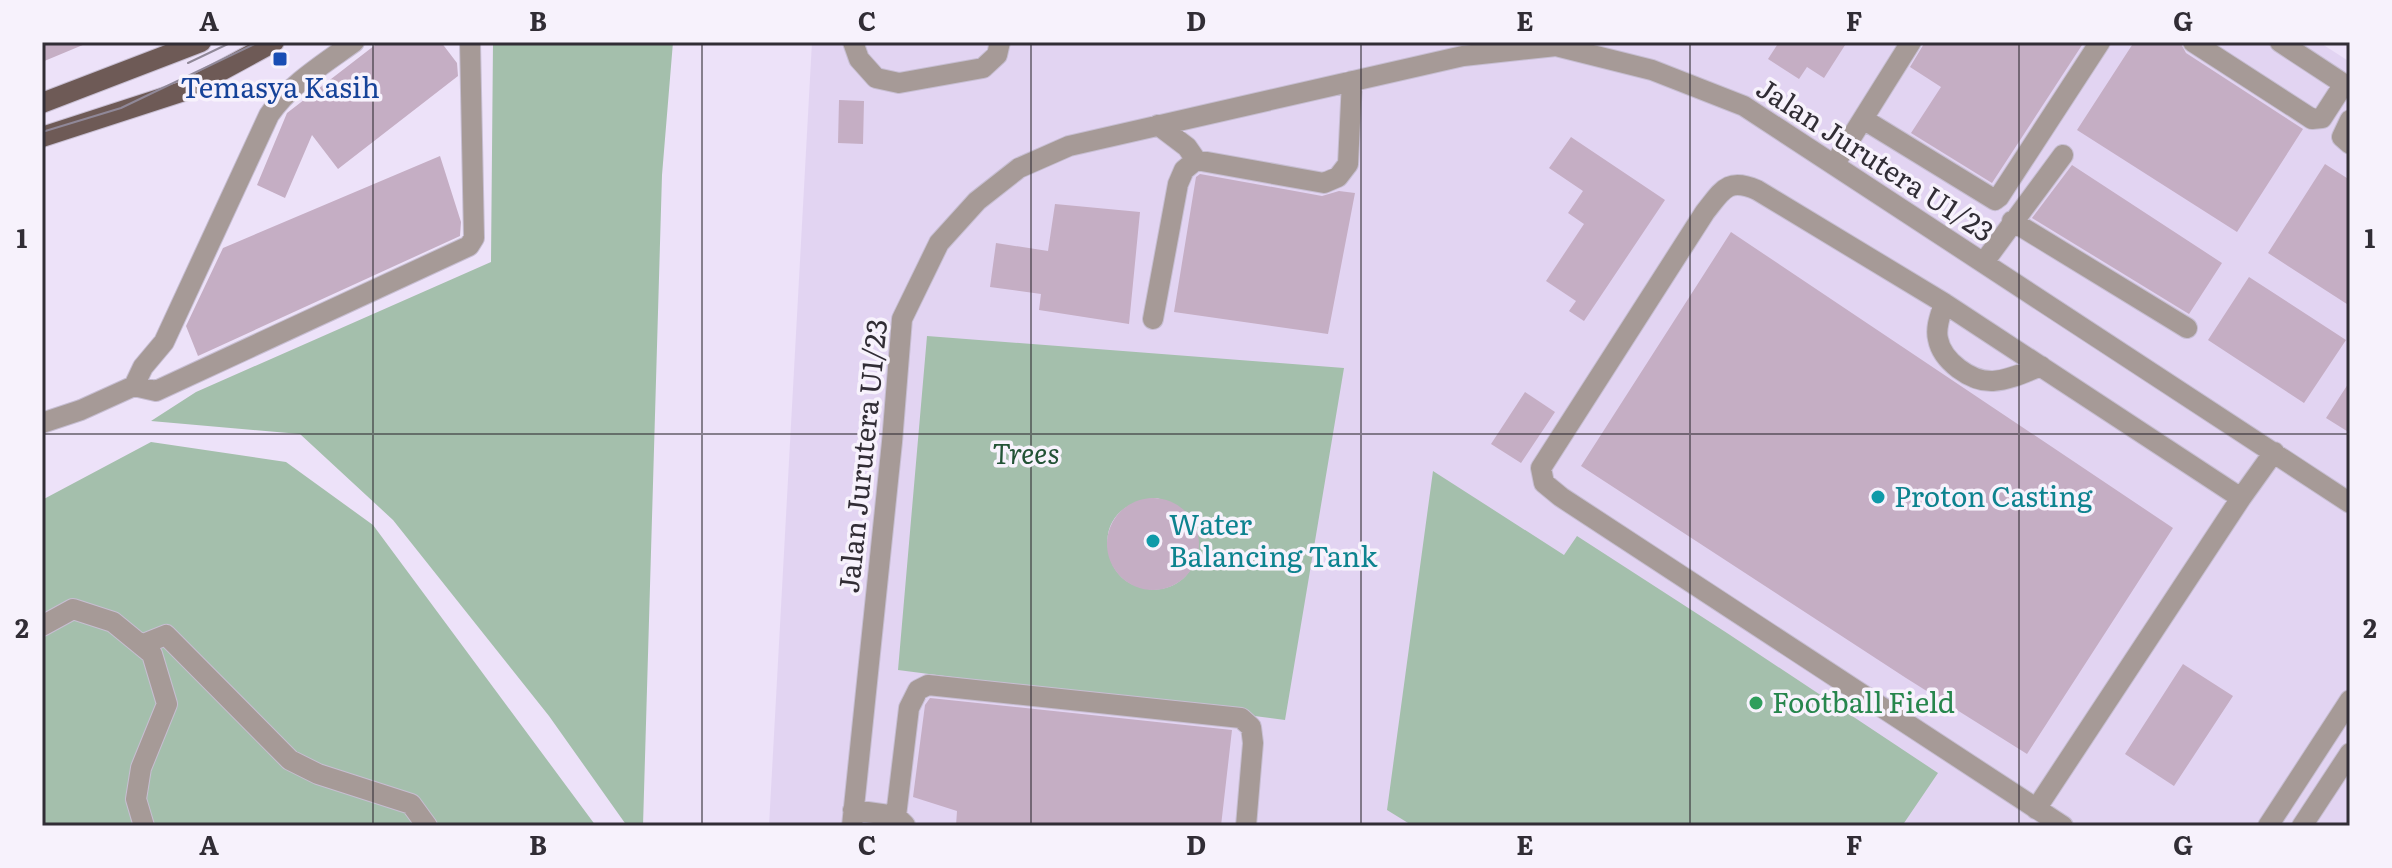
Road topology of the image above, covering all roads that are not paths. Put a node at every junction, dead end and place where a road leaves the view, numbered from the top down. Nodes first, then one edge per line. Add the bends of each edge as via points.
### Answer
1 (201, 42) edge
2 (274, 42) edge
3 (354, 42) edge
4 (470, 42) edge
5 (853, 42) edge
6 (1000, 42) edge
7 (1911, 42) edge
8 (2100, 42) edge
9 (2193, 42) edge
10 (2280, 42) edge
11 (1559, 44) edge
12 (1352, 81) junction
13 (2347, 86) edge
14 (42, 103) edge
15 (1863, 119) junction
16 (2350, 120) edge
17 (1158, 125) junction
18 (42, 137) edge
19 (2350, 144) edge
20 (2063, 155) dead end
21 (1196, 160) junction
22 (1834, 165) junction
23 (2012, 221) junction
24 (1984, 262) junction
25 (1944, 303) junction
26 (1153, 319) dead end
27 (2187, 328) dead end
28 (2041, 366) junction
29 (134, 386) junction
30 (42, 423) edge
31 (2274, 452) junction
32 (2241, 498) junction
33 (2350, 503) edge
34 (42, 626) edge
35 (141, 645) junction
36 (2350, 700) edge
37 (2350, 753) edge
38 (2036, 809) junction
39 (852, 818) edge
40 (901, 821) edge
41 (144, 826) edge
42 (427, 826) edge
43 (1246, 826) edge
44 (2063, 826) edge
45 (2268, 826) edge
46 (2302, 826) edge

1 - 14 main road
2 - 18 main road via 184,91
3 - 29 street via 276,104 164,342
4 - 29 street via 474,238 469,246 156,391
5 - 6 street via 859,59 876,78 899,83 983,68 997,55
7 - 15 street
8 - 15 street via 1995,200
9 - 13 street via 2312,119 2322,118
10 - 13 street
11 - 12 street, Jalan Jurutera U1/23 via 1463,56
11 - 22 street, Jalan Jurutera U1/23 via 1652,70 1744,106
12 - 17 street, Jalan Jurutera U1/23
12 - 21 street via 1348,164 1338,177 1324,183
15 - 22 street
16 - 19 street via 2342,137
17 - 21 street
17 - 39 street, Jalan Jurutera U1/23 via 1069,146 1019,168 977,201 939,243 902,319
20 - 23 street
21 - 26 street via 1178,184
22 - 24 street, Jalan Jurutera U1/23
23 - 24 street
23 - 27 street
24 - 31 street, Jalan Jurutera U1/23
25 - 28 street
25 - 28 street via 1938,342 1951,363 1989,382
25 - 38 street via 1757,190 1742,184 1725,188 1541,468 1544,483 1561,497
28 - 32 street
29 - 30 street
31 - 32 street
31 - 33 street, Jalan Jurutera U1/23
32 - 38 street
34 - 35 street via 73,609 113,622
35 - 41 street via 152,654 167,704 141,768 136,799
35 - 42 street via 166,635 290,760 411,804
36 - 45 street
37 - 46 street
38 - 44 street
39 - 40 street
40 - 43 street via 909,708 918,690 928,685 1241,718 1251,727 1253,743

